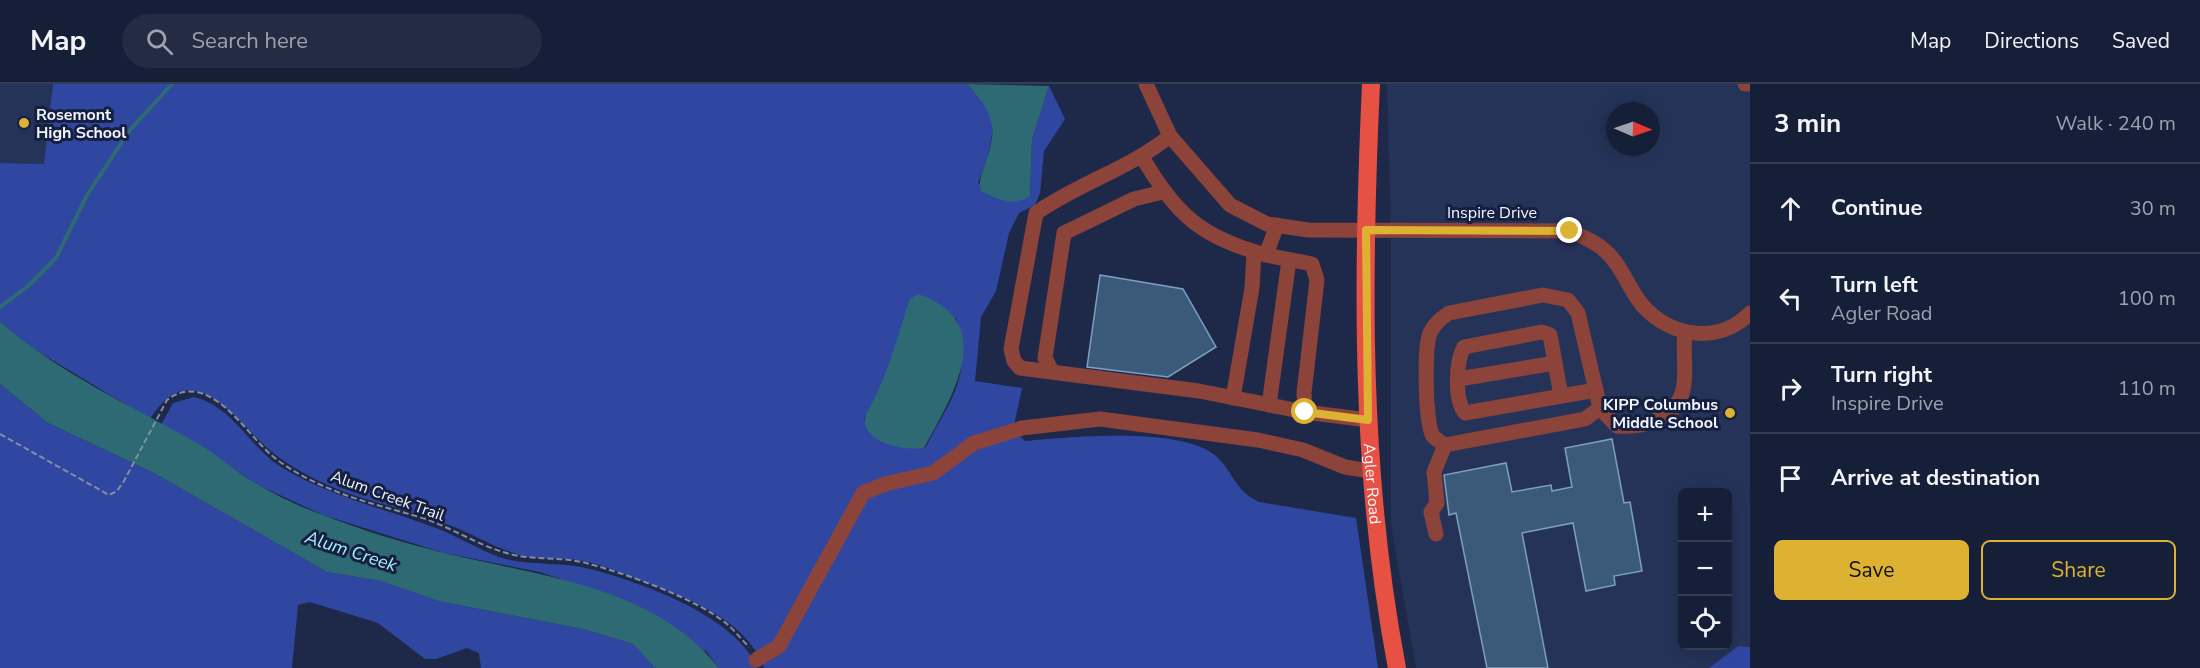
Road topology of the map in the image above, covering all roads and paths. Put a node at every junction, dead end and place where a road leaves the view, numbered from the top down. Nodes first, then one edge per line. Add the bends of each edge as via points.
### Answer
1 (1146, 84) edge
2 (1371, 84) edge
3 (1745, 84) edge
4 (1750, 84) edge
5 (1170, 136) junction
6 (1142, 158) junction
7 (1163, 192) junction
8 (1277, 225) junction
9 (1366, 230) junction
10 (1260, 254) junction
11 (1289, 260) junction
12 (1750, 313) edge
13 (1685, 332) junction
14 (1555, 363) junction
15 (1052, 371) junction
16 (1459, 379) junction
17 (1596, 390) junction
18 (1561, 396) junction
19 (1233, 398) junction
20 (1269, 405) junction
21 (1600, 408) junction
22 (1305, 412) junction
23 (1368, 420) junction
24 (0, 434) edge
25 (1444, 445) junction
26 (1370, 471) junction
27 (1436, 534) dead end
28 (756, 660) joint
29 (1397, 668) edge

1 - 5 street, Inspire Drive
2 - 9 main road, Agler Road
3 - 4 street
5 - 6 street
5 - 8 street, Inspire Drive via 1230,205
6 - 7 street
6 - 15 street via 1036,213 1011,349 1020,368
7 - 10 street via 1191,223
7 - 15 street via 1134,199 1064,233 1045,358
8 - 9 street, Inspire Drive via 1308,230
8 - 10 street
9 - 13 street, Inspire Drive via 1570,231 1604,249 1643,306 1671,328
9 - 23 main road, Agler Road
10 - 11 street
10 - 19 street
11 - 20 street
11 - 22 street via 1312,264 1317,280
12 - 13 street, Inspire Drive via 1721,331
13 - 21 street via 1682,395 1664,417 1632,427 1617,426
14 - 16 street
14 - 16 street via 1550,335 1542,332 1464,347 1459,356
14 - 18 street
15 - 19 street
16 - 18 street via 1459,406 1465,413
17 - 18 street
17 - 21 street
17 - 25 street via 1578,313 1568,300 1543,295 1449,313 1431,331 1426,344 1428,419 1433,436
19 - 20 street
20 - 22 street
21 - 25 street via 1585,419
22 - 23 street
23 - 26 main road, Agler Road
24 - 28 path, Alum Creek Trail via 109,495 124,481 160,409 175,394 200,393 219,402 269,453 333,490 427,520 490,548 585,563 652,586 695,604 727,624 750,647
25 - 27 street via 1434,472 1437,503 1431,512
26 - 28 street via 1345,467 1303,450 1257,441 1100,419 1012,431 974,443 933,473 863,493 779,646
26 - 29 main road, Agler Road via 1383,592

